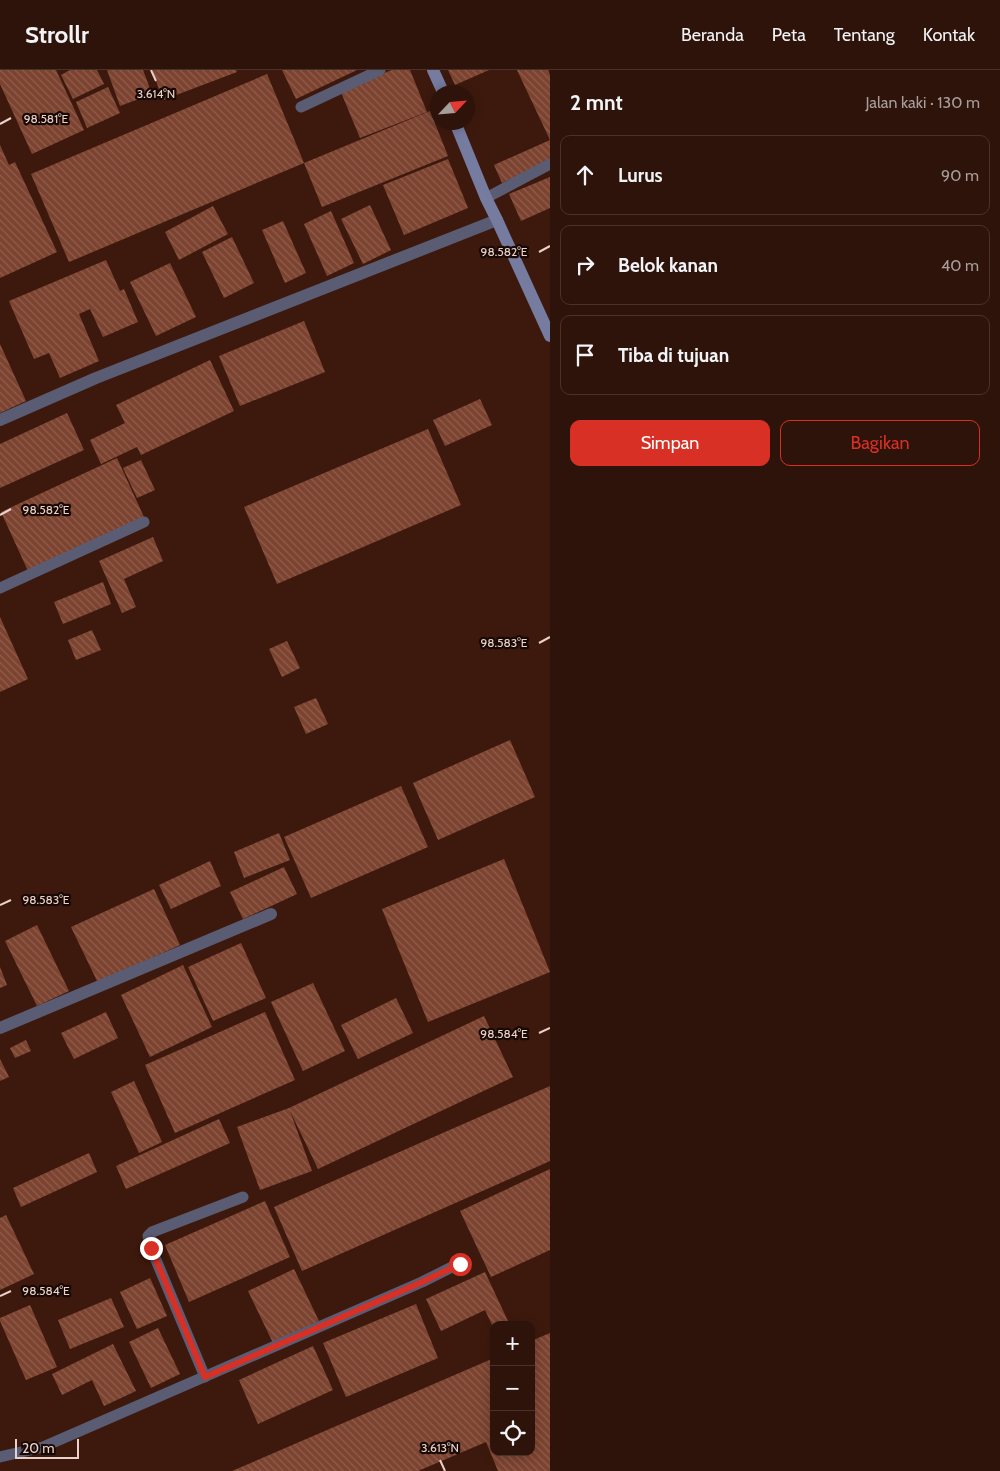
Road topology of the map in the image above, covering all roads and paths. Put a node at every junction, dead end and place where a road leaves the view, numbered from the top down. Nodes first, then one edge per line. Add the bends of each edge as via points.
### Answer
1 (380, 70) edge
2 (433, 70) edge
3 (440, 85) edge
4 (301, 107) dead end
5 (458, 130) edge
6 (550, 164) edge
7 (486, 198) junction
8 (497, 220) junction
9 (550, 335) edge
10 (0, 420) edge
11 (144, 522) dead end
12 (0, 588) edge
13 (271, 914) dead end
14 (0, 1028) edge
15 (243, 1196) dead end
16 (460, 1264) dead end
17 (205, 1377) junction
18 (0, 1457) edge

1 - 4 lane
2 - 3 street
5 - 7 street
6 - 7 lane
7 - 8 street
8 - 9 street
8 - 10 street via 96,378
11 - 12 lane
13 - 14 street
15 - 17 lane via 148,1236
16 - 17 lane
17 - 18 lane via 43,1447

